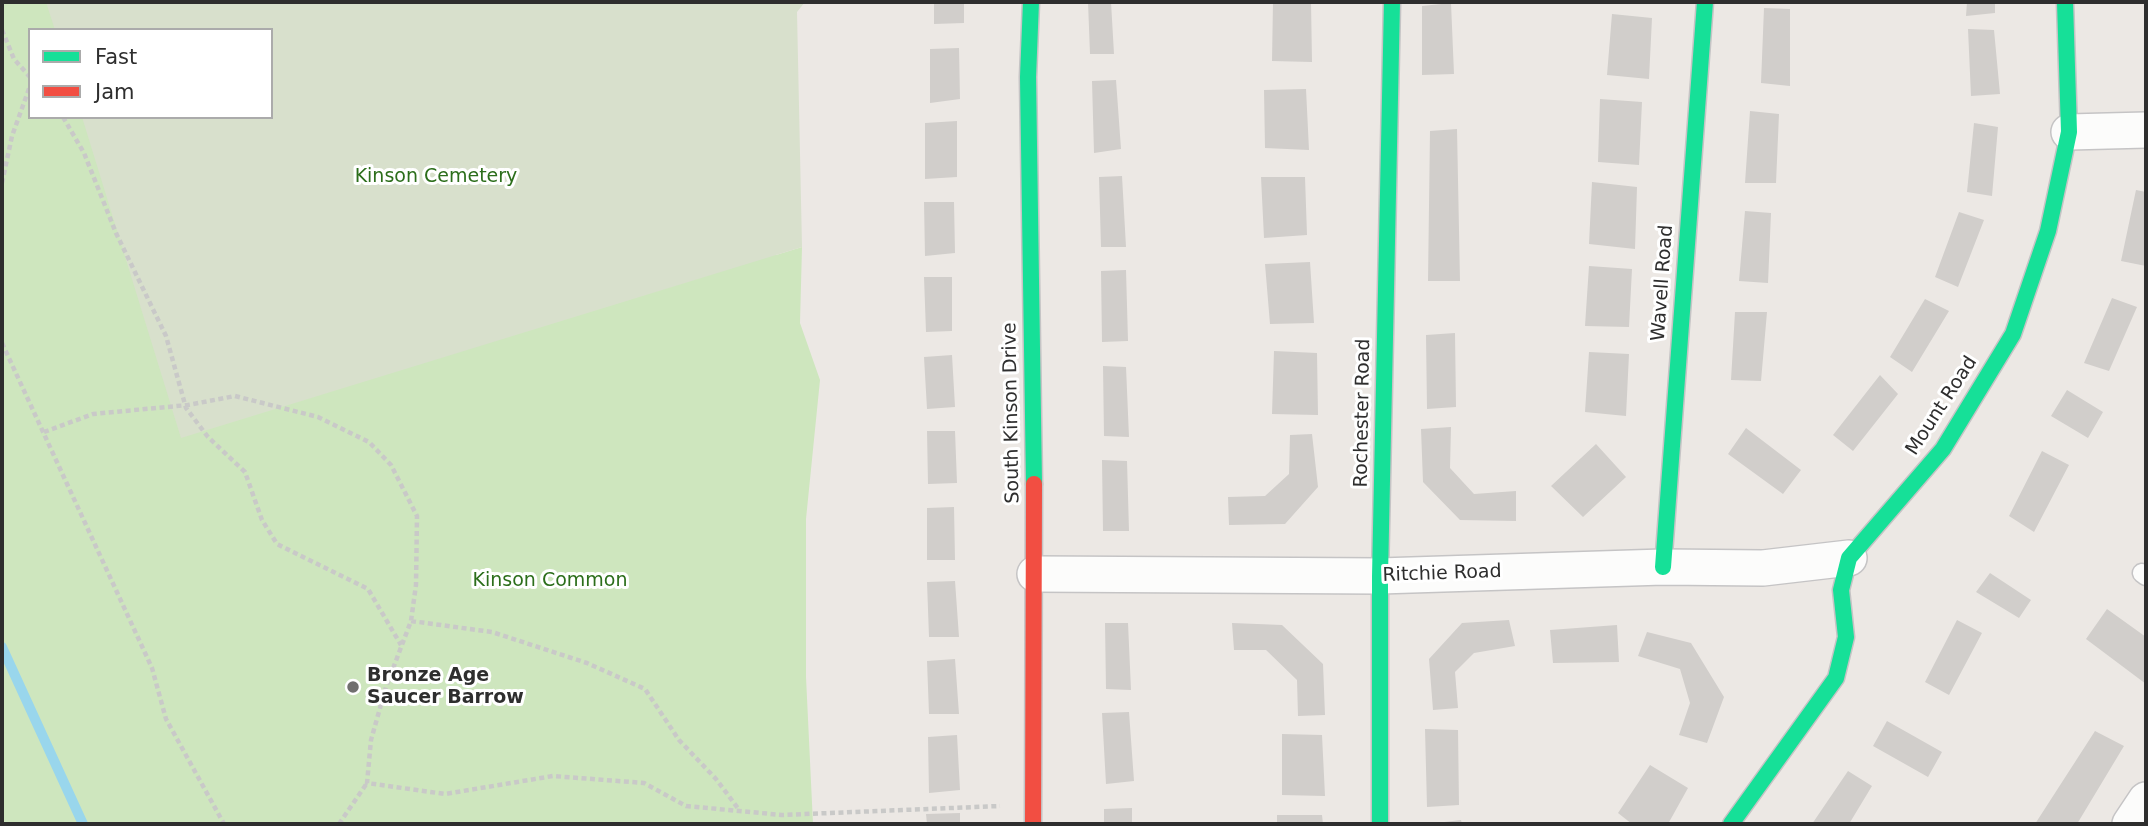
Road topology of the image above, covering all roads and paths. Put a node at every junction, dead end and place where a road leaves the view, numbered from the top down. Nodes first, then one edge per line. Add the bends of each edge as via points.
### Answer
1 (1031, 2) edge
2 (1392, 2) edge
3 (1705, 2) edge
4 (2065, 2) edge
5 (2, 30) edge
6 (28, 75) edge
7 (28, 92) edge
8 (64, 119) edge
9 (2146, 131) edge
10 (2069, 132) junction
11 (2, 183) edge
12 (2, 343) edge
13 (185, 405) junction
14 (44, 432) junction
15 (1849, 558) junction
16 (1663, 567) junction
17 (1035, 574) junction
18 (1380, 576) junction
19 (411, 621) junction
20 (401, 646) junction
21 (368, 783) junction
22 (2146, 800) edge
23 (1033, 805) junction
24 (740, 811) junction
25 (224, 824) edge
26 (339, 824) edge
27 (1033, 824) edge
28 (1381, 824) edge
29 (1731, 824) edge
30 (2130, 824) edge

1 - 17 street, South Kinson Drive via 1028,76
2 - 18 street, Rochester Road
3 - 16 street, Wavell Road
4 - 10 street, Mount Road
5 - 6 path via 14,60
7 - 11 path
8 - 13 path via 84,153 116,233 166,336
9 - 10 street
10 - 15 street, Mount Road via 2048,231 2012,334 1943,449
12 - 14 path
13 - 14 path via 93,414
13 - 19 path via 235,396 318,416 369,442 391,464 417,516
13 - 20 path via 208,437 245,471 262,520 277,544 368,589
14 - 25 path via 152,668 166,719
15 - 16 street, Ritchie Road via 1763,568
15 - 29 street, Mount Road via 1841,590 1846,636 1836,678
16 - 18 street, Ritchie Road
17 - 18 street, Ritchie Road
17 - 23 street, South Kinson Drive
18 - 28 street, Rochester Road
19 - 20 path
19 - 24 path via 492,632 587,663 645,689 680,740
20 - 21 path via 371,740
21 - 24 path via 445,794 553,776 644,783 686,806
21 - 26 path
22 - 30 street
23 - 24 path via 782,815
23 - 27 street, South Kinson Drive

